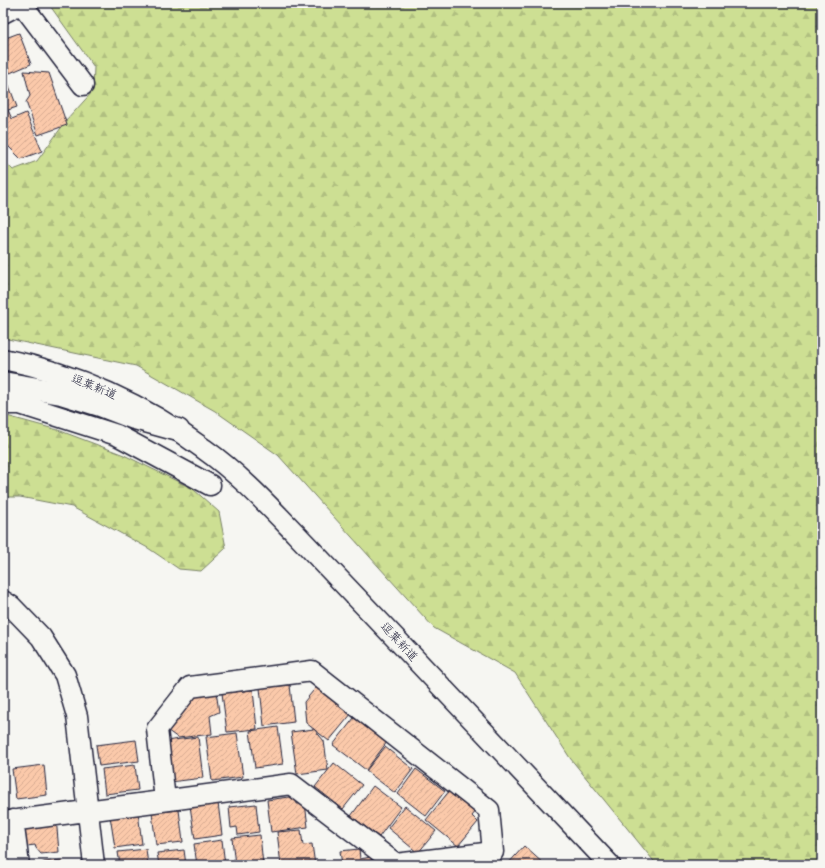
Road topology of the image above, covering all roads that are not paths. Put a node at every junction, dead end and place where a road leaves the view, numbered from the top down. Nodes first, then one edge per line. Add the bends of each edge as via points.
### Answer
1 (21, 3) edge
2 (3, 13) edge
3 (82, 84) dead end
4 (3, 358) edge
5 (3, 370) edge
6 (3, 382) edge
7 (3, 404) edge
8 (178, 430) junction
9 (210, 485) dead end
10 (3, 601) edge
11 (165, 800) junction
12 (88, 811) junction
13 (8, 821) edge
14 (19, 865) edge
15 (94, 865) edge
16 (396, 865) edge
17 (610, 865) edge

1 - 2 street
1 - 3 street
4 - 8 street, 逗葉新道 via 29,364 105,391 138,406
5 - 8 street, 逗葉新道 via 104,399
6 - 8 highway via 61,393
7 - 9 street via 20,404 117,435
8 - 17 street, 逗葉新道 via 233,472 275,512
10 - 12 street via 12,606 41,637 65,676 77,716
11 - 12 street
11 - 16 street via 291,784
11 - 16 street via 157,729 190,687 312,671 489,810 493,852
12 - 13 street
12 - 15 street
13 - 14 street

